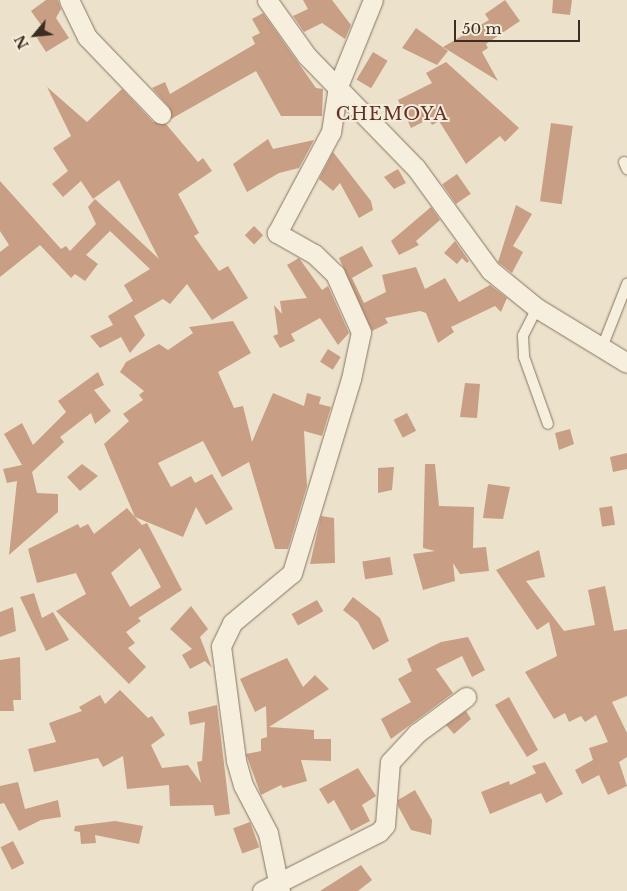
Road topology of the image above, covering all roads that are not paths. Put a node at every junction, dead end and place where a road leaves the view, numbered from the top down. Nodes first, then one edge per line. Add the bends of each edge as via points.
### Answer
1 (69, 0) edge
2 (267, 0) edge
3 (373, 0) edge
4 (338, 86) junction
5 (161, 114) dead end
6 (627, 284) edge
7 (537, 308) junction
8 (603, 345) junction
9 (627, 363) edge
10 (548, 424) dead end
11 (466, 697) dead end
12 (279, 885) edge
13 (262, 891) edge

1 - 5 street via 87,37
2 - 4 street via 296,44
3 - 4 street
4 - 7 street via 416,168 490,270
4 - 12 street via 331,132 277,234 330,268 361,332 314,508 292,574 232,623 221,646 240,775 264,825
6 - 8 lane
7 - 8 street
7 - 10 lane via 523,336 524,358
8 - 9 street
11 - 12 street via 416,733 390,762 385,825 379,832
12 - 13 street

